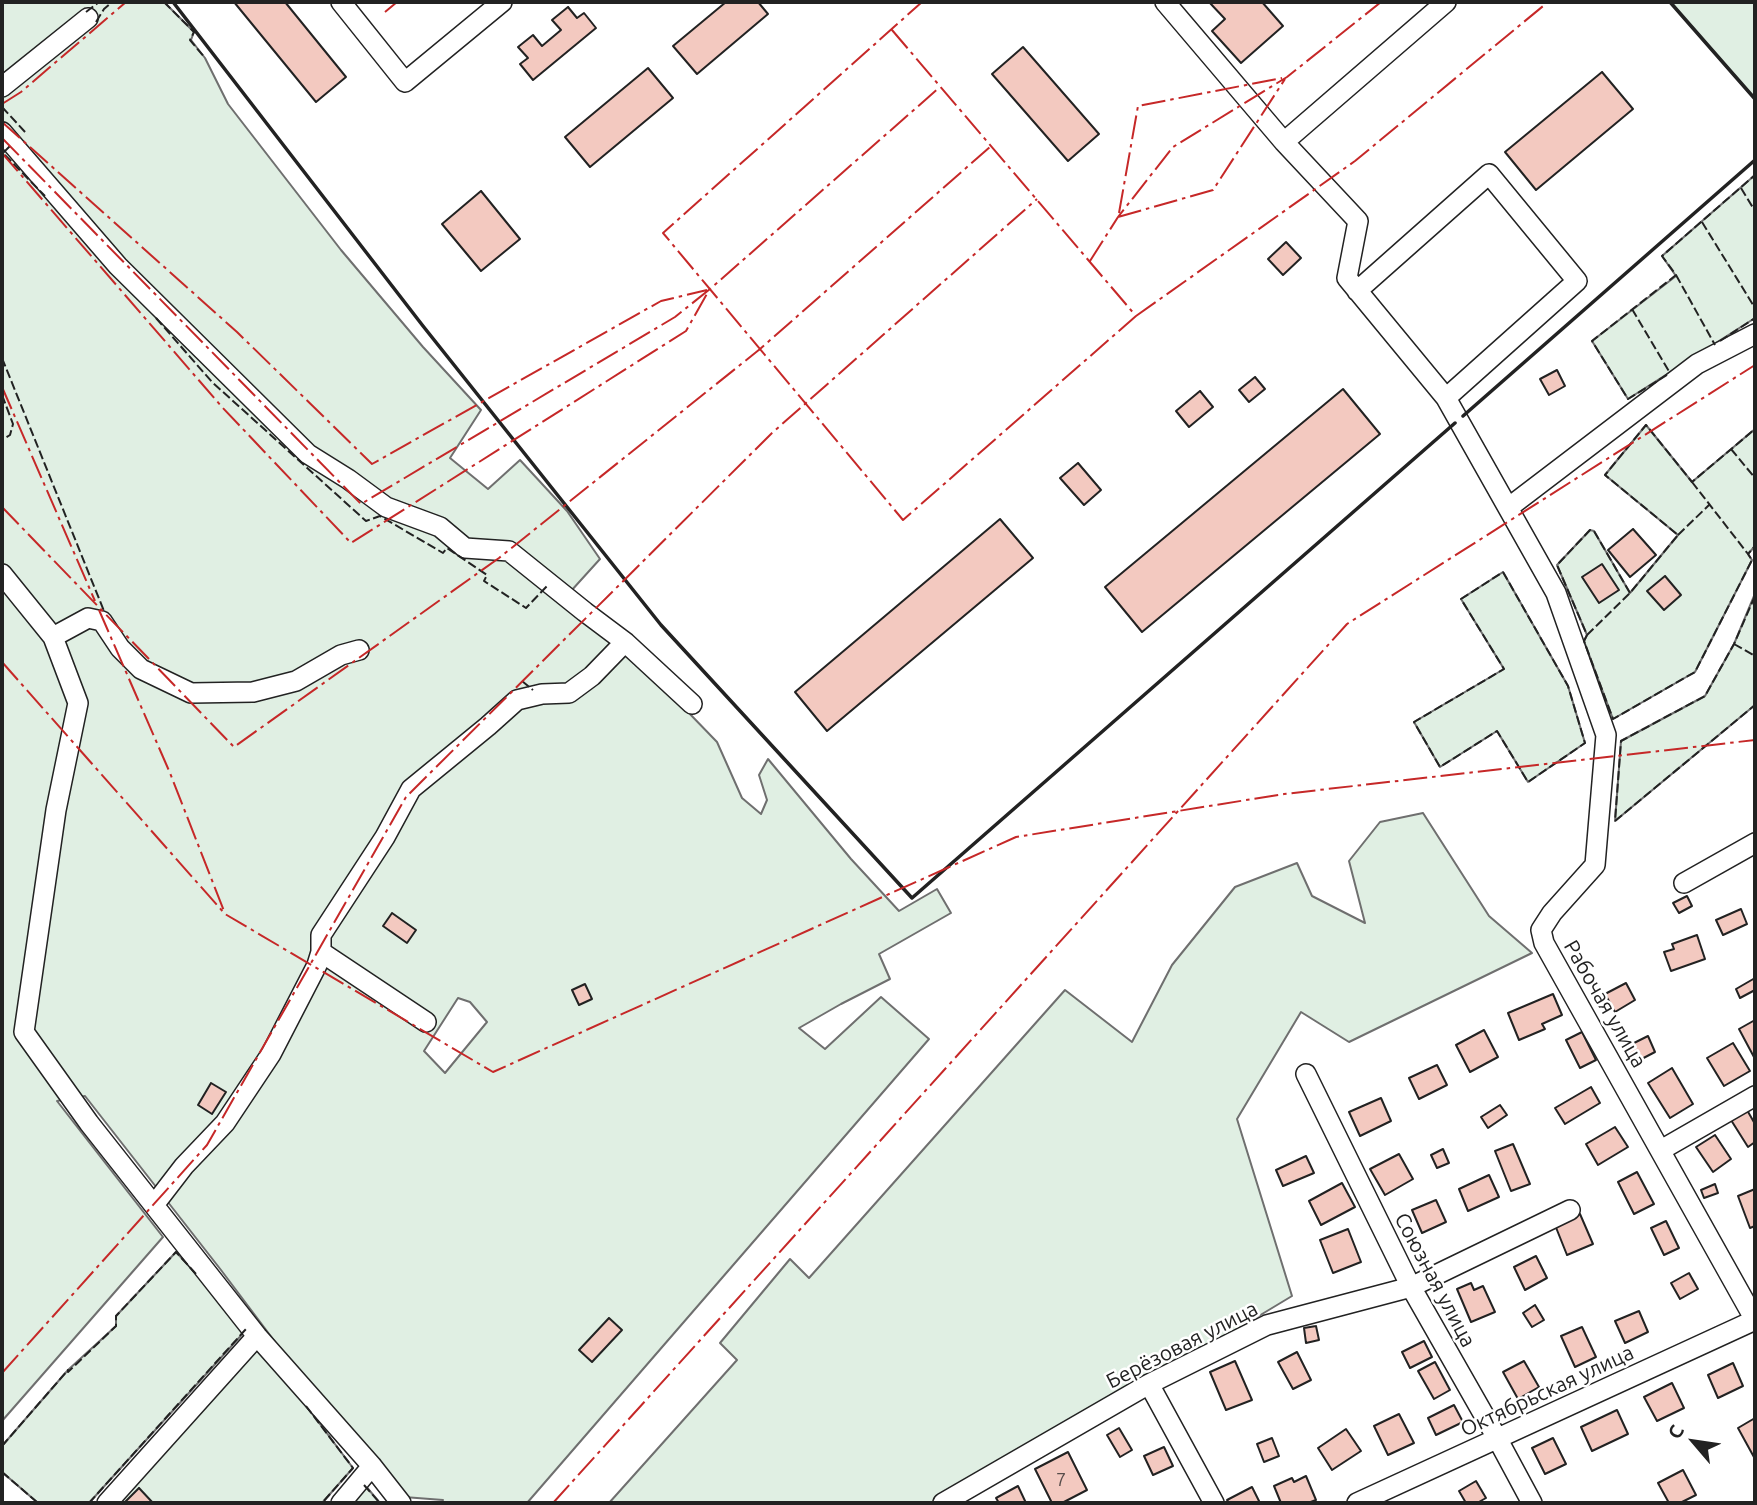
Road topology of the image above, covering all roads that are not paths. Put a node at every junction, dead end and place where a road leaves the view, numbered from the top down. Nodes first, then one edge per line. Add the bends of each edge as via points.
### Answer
1 (341, 2) edge
2 (502, 2) edge
3 (1165, 2) edge
4 (1446, 2) edge
5 (88, 18) dead end
6 (2, 87) edge
7 (2, 132) edge
8 (1284, 142) junction
9 (1357, 291) junction
10 (1755, 334) edge
11 (1446, 398) junction
12 (1508, 508) junction
13 (2, 574) edge
14 (52, 637) junction
15 (625, 642) junction
16 (359, 650) dead end
17 (692, 704) dead end
18 (1755, 843) edge
19 (1684, 883) dead end
20 (321, 952) junction
21 (426, 1022) dead end
22 (1306, 1074) dead end
23 (1755, 1096) edge
24 (1661, 1150) junction
25 (154, 1205) junction
26 (1570, 1210) dead end
27 (1410, 1287) junction
28 (1755, 1320) edge
29 (257, 1336) junction
30 (1149, 1384) junction
31 (1497, 1438) junction
32 (372, 1466) junction
33 (107, 1503) edge
34 (341, 1503) edge
35 (401, 1503) edge
36 (943, 1503) edge
37 (1214, 1503) edge
38 (1357, 1503) edge
39 (1532, 1503) edge

1 - 2 street via 405,82
3 - 8 street
4 - 8 street
5 - 6 street
7 - 15 street via 118,266 307,454 386,508 440,527 465,548 509,551
8 - 9 street via 1358,221 1347,278
9 - 11 street, Рабочая улица
9 - 11 street via 1489,174 1577,281
10 - 12 street via 1697,364
11 - 12 street, Рабочая улица
12 - 24 street, Рабочая улица via 1556,593 1606,735 1595,865 1552,913 1541,930 1544,943
13 - 14 street
14 - 16 street via 88,618 102,621 141,669 191,694 253,692 285,684
14 - 25 street via 78,703 56,810 24,1032
15 - 17 street
15 - 20 street via 569,694 517,700 411,789 321,935
18 - 19 street
20 - 21 street
20 - 25 street via 271,1054 225,1123
22 - 27 street, Союзная улица
23 - 24 street
24 - 28 street, Рабочая улица
25 - 29 street
26 - 27 street, Берёзовая улица
27 - 30 street, Берёзовая улица via 1267,1325
27 - 31 street, Союзная улица
28 - 31 street, Октябрьская улица
29 - 32 street
29 - 33 street
30 - 36 street, Берёзовая улица
30 - 37 street
31 - 38 street, Октябрьская улица
31 - 39 street, Союзная улица
32 - 34 street
32 - 35 street

